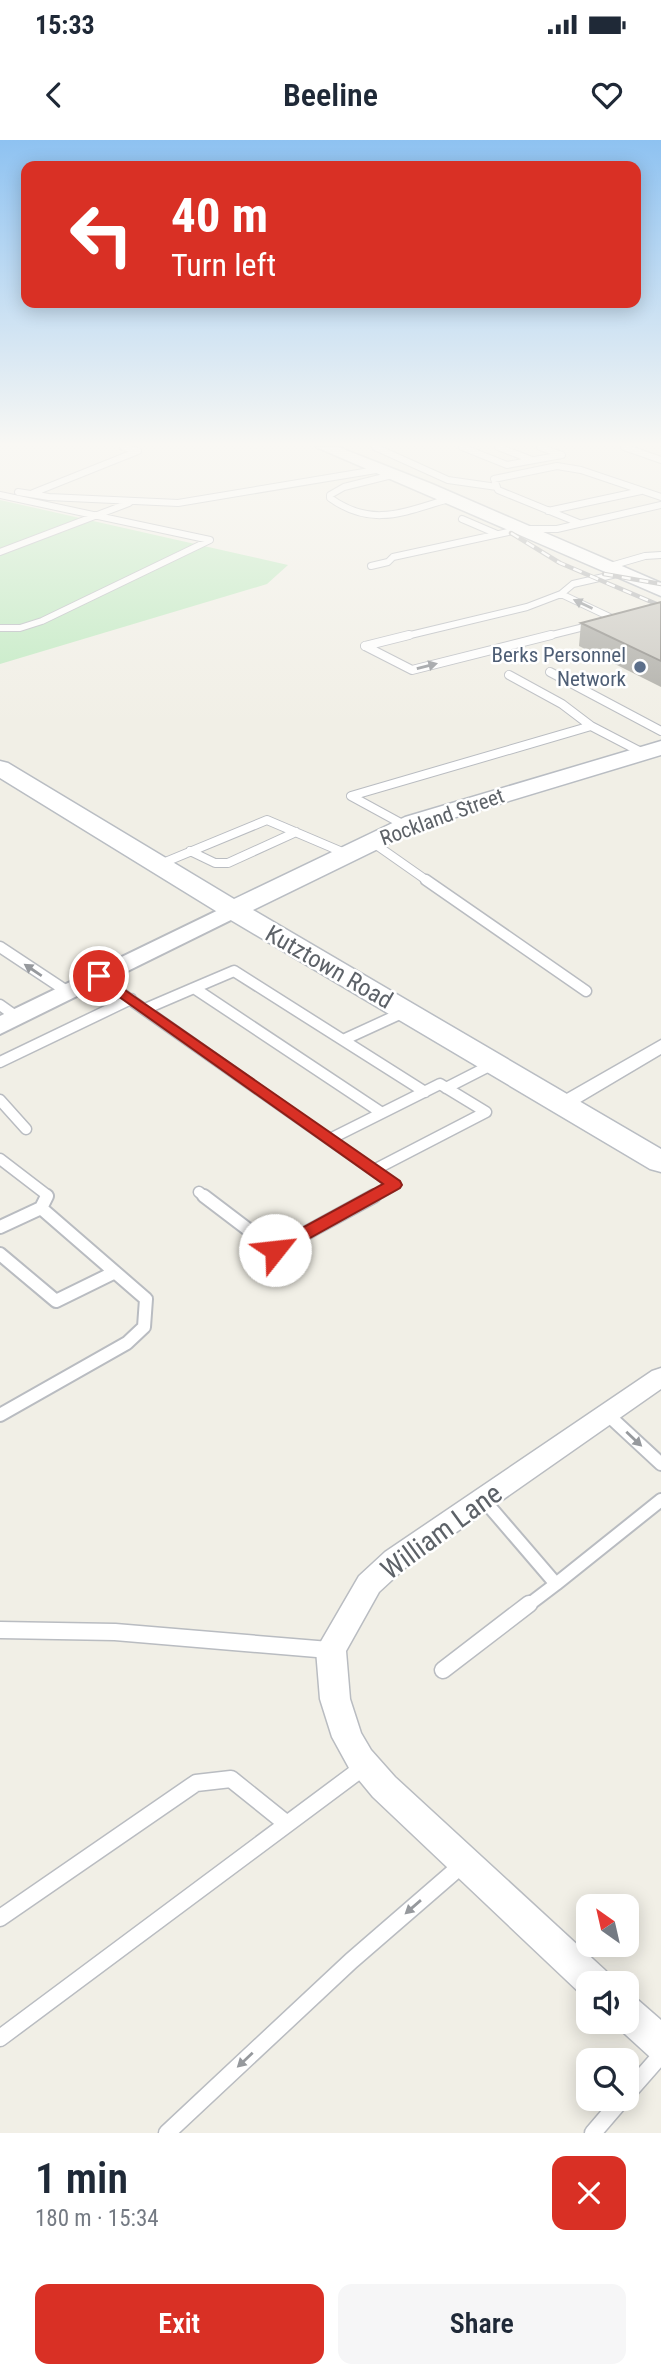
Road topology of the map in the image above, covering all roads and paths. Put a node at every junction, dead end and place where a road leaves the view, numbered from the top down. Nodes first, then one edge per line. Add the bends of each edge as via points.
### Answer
1 (30, 540) edge
2 (210, 540) edge
3 (471, 540) edge
4 (562, 540) edge
5 (0, 552) edge
6 (661, 553) edge
7 (371, 566) dead end
8 (614, 570) junction
9 (661, 590) edge
10 (561, 594) junction
11 (0, 628) edge
12 (550, 672) dead end
13 (509, 675) dead end
14 (591, 726) junction
15 (657, 738) edge
16 (0, 768) edge
17 (406, 826) junction
18 (246, 827) junction
19 (255, 831) dead end
20 (296, 832) junction
21 (215, 840) junction
22 (372, 842) junction
23 (226, 845) dead end
24 (200, 847) junction
25 (190, 851) junction
26 (210, 852) dead end
27 (347, 854) junction
28 (158, 865) junction
29 (233, 910) junction
30 (0, 947) edge
31 (99, 976) junction
32 (194, 988) junction
33 (586, 991) dead end
34 (68, 992) junction
35 (131, 999) junction
36 (145, 1009) junction
37 (406, 1012) junction
38 (6, 1016) edge
39 (343, 1040) junction
40 (661, 1046) edge
41 (3, 1058) edge
42 (493, 1063) junction
43 (446, 1088) junction
44 (425, 1092) junction
45 (0, 1100) edge
46 (562, 1104) junction
47 (382, 1113) junction
48 (26, 1129) dead end
49 (330, 1139) junction
50 (0, 1159) edge
51 (661, 1162) edge
52 (374, 1170) junction
53 (199, 1192) dead end
54 (41, 1208) junction
55 (0, 1227) edge
56 (0, 1254) edge
57 (115, 1272) junction
58 (661, 1377) edge
59 (0, 1415) edge
60 (607, 1415) junction
61 (661, 1464) edge
62 (483, 1499) junction
63 (661, 1500) edge
64 (556, 1584) junction
65 (0, 1630) edge
66 (331, 1650) junction
67 (443, 1670) dead end
68 (365, 1766) junction
69 (287, 1824) junction
70 (465, 1863) junction
71 (0, 1918) edge
72 (581, 1971) edge
73 (639, 2024) edge
74 (0, 2038) edge
75 (661, 2044) edge
76 (661, 2055) edge
77 (639, 2080) edge
78 (612, 2111) edge
79 (167, 2133) edge
80 (593, 2133) edge

1 - 5 lane
2 - 11 lane via 42,621
3 - 7 lane
4 - 8 main road
6 - 8 lane
8 - 9 main road
8 - 10 lane via 573,584
10 -> 10 lane via 527,607 365,646 412,670 614,619
12 - 15 lane
13 - 14 lane
14 - 15 lane
14 - 17 lane via 351,796
15 - 17 main road, Rockland Street
16 - 28 main road, Kutztown Road
17 - 22 main road, Rockland Street
18 - 19 lane
18 - 20 lane via 267,820
18 - 21 lane via 236,835
20 - 25 lane via 215,863
20 - 27 lane
21 - 23 lane
21 - 24 lane
22 - 27 main road, Rockland Street
22 - 33 lane
24 - 25 lane
24 - 26 lane
25 - 28 lane
27 - 29 main road, Rockland Street
28 - 29 main road, Kutztown Road
29 - 31 street
29 - 37 main road, Kutztown Road
34 -> 30 lane
31 - 34 street
31 - 35 lane
32 - 36 lane
32 - 39 lane via 234,971
32 - 47 lane
34 - 38 street
35 - 36 lane
35 - 41 lane
36 - 49 lane
37 - 39 lane
37 - 42 main road, Kutztown Road
39 - 44 lane
40 - 46 street
42 - 43 lane
42 - 46 main road, Kutztown Road
43 - 44 lane via 440,1084
43 - 52 lane via 486,1112
44 - 47 lane
45 - 48 lane
46 - 51 main road, Kutztown Road
47 - 49 lane
49 - 52 lane
50 - 54 lane via 47,1195
52 - 53 lane via 394,1185 275,1250
54 - 55 lane
54 - 57 lane
56 - 57 lane via 56,1301
57 - 59 lane via 146,1299 144,1327 127,1343
58 - 60 street, William Lane
60 -> 61 lane
60 - 62 street, William Lane
62 - 64 lane
62 - 66 street, William Lane via 395,1560 369,1584
63 - 64 lane
64 - 67 lane
65 - 66 lane via 115,1632
66 - 68 street via 335,1699 347,1737
68 - 69 lane
68 - 70 street
69 - 71 lane via 231,1779 196,1783
69 - 74 lane
70 - 72 street
70 -> 79 lane via 351,1961
73 - 75 street
76 - 77 lane
78 - 80 lane

